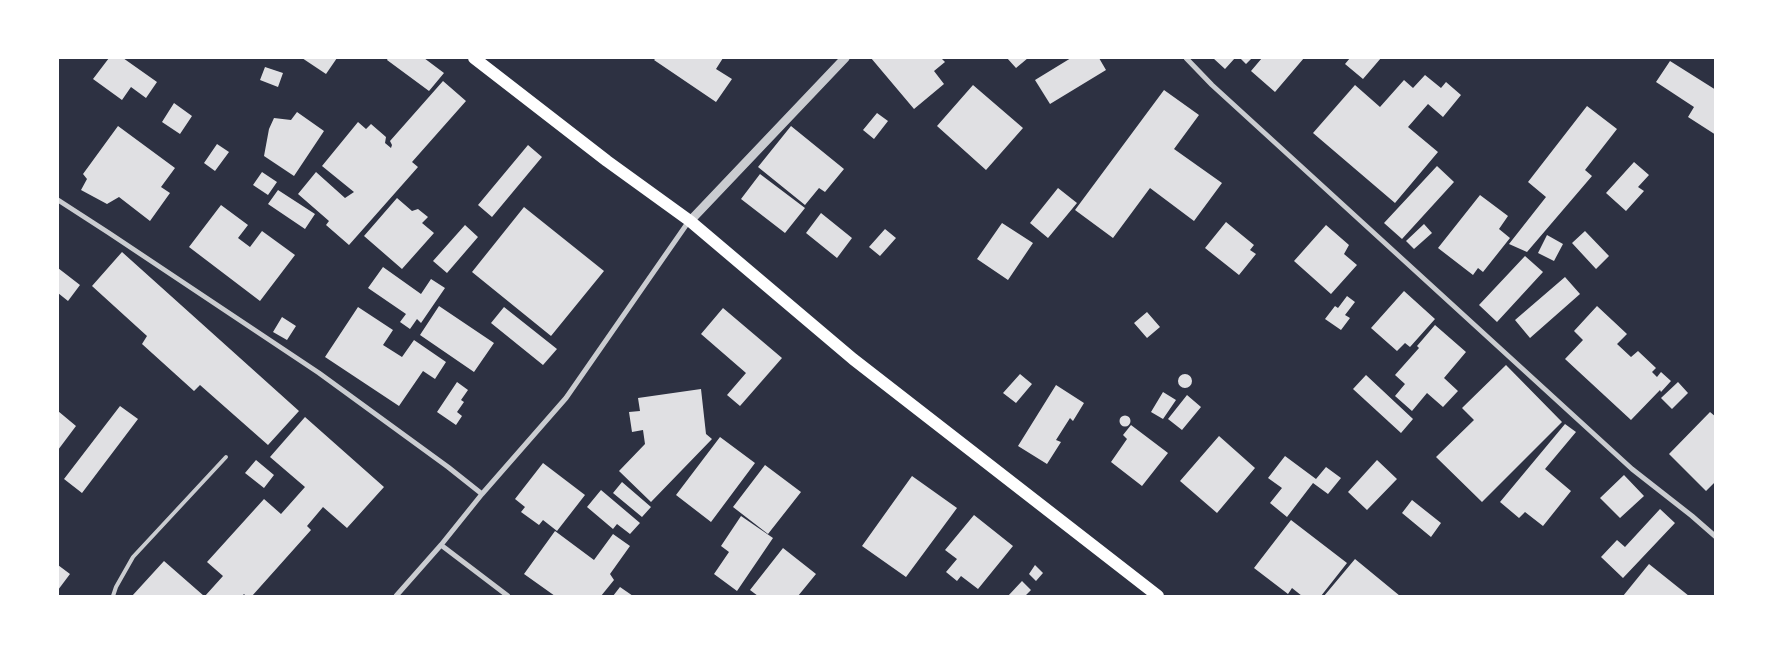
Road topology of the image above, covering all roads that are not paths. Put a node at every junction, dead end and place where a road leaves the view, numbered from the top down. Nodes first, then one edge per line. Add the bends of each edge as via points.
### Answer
1 (474, 58) edge
2 (845, 58) edge
3 (1186, 58) edge
4 (58, 200) edge
5 (690, 221) junction
6 (226, 457) dead end
7 (482, 494) junction
8 (1716, 538) edge
9 (441, 545) junction
10 (113, 596) edge
11 (396, 596) edge
12 (508, 596) edge
13 (1158, 596) edge

1 - 5 main road
2 - 5 street
3 - 8 street via 1632,469
4 - 7 street via 319,373
5 - 7 street via 566,398
5 - 13 main road via 853,358
6 - 10 lane via 133,558
7 - 9 street
9 - 11 street
9 - 12 street

